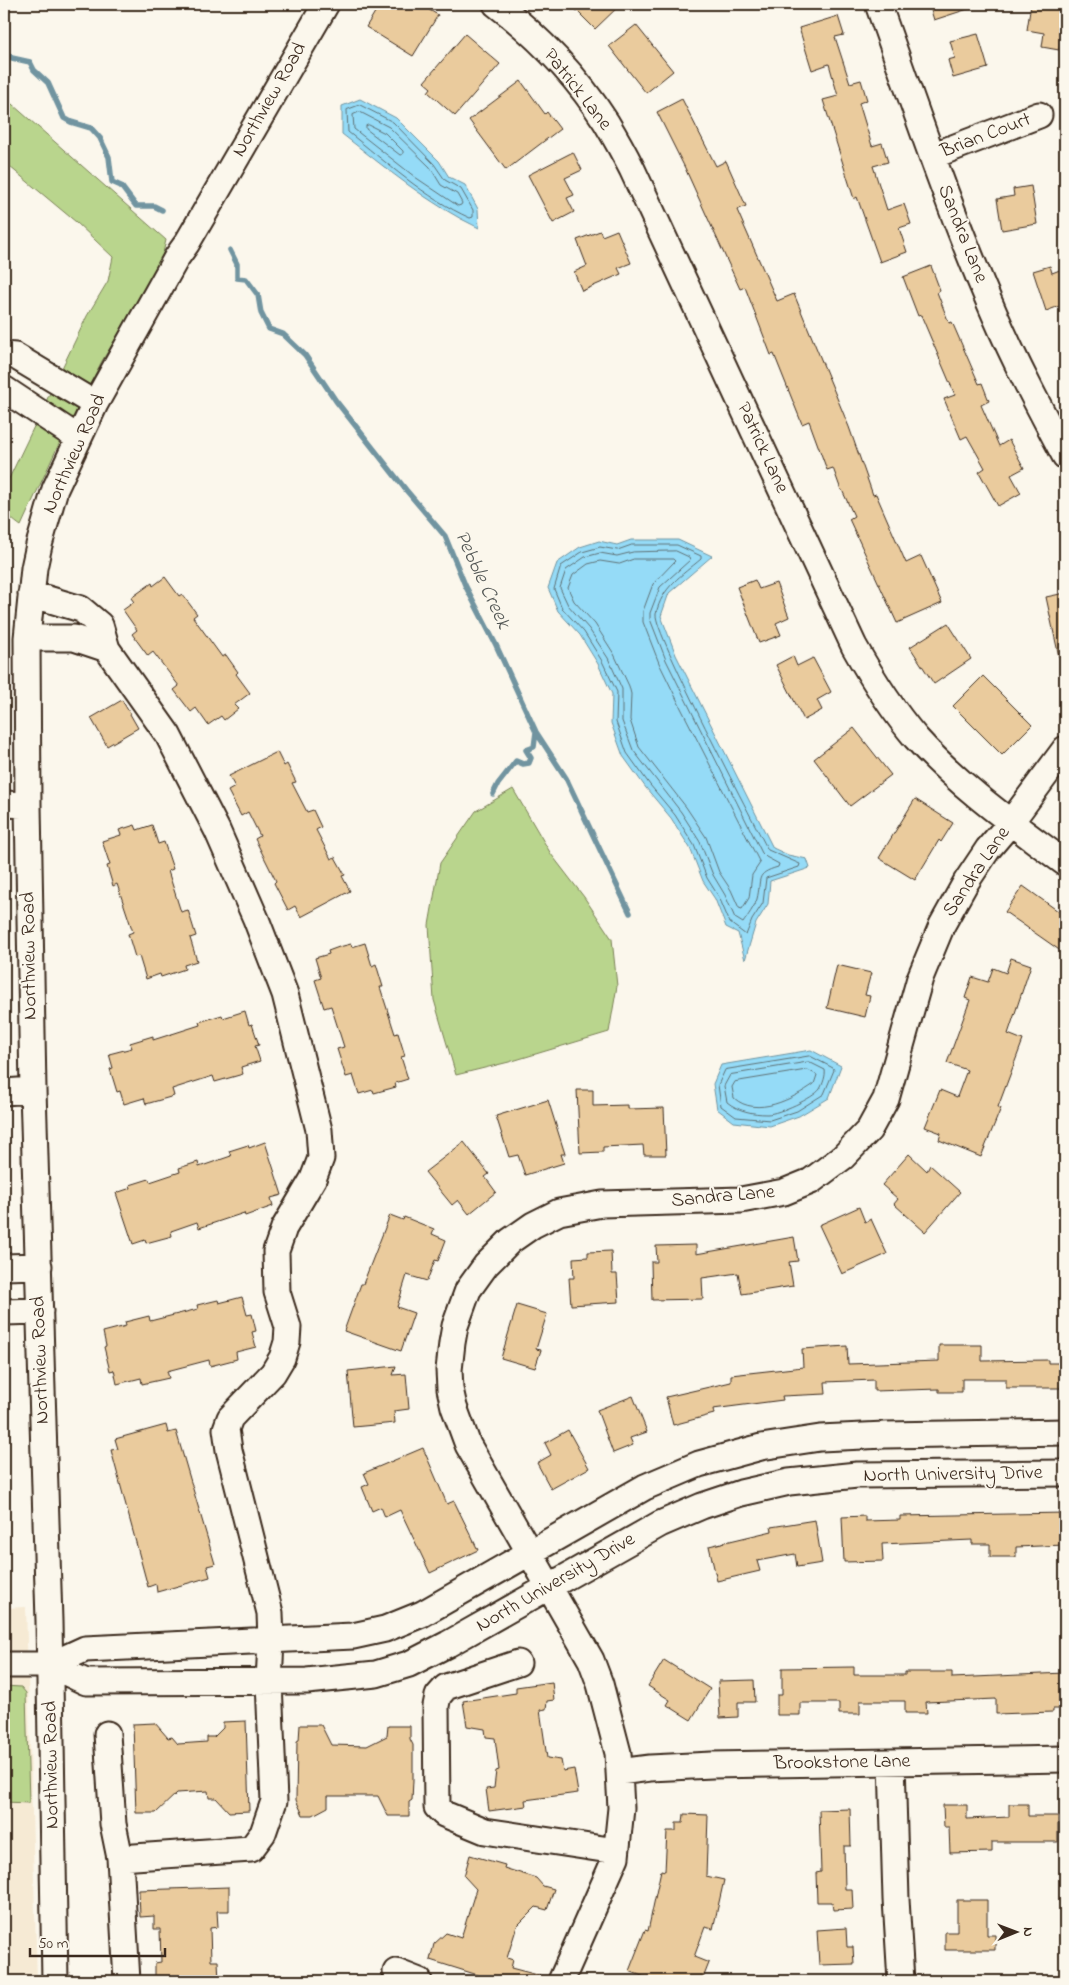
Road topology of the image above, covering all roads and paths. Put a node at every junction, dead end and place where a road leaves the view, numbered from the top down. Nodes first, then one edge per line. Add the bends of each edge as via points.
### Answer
1 (326, 4) edge
2 (496, 4) edge
3 (878, 4) edge
4 (1040, 115) dead end
5 (932, 156) junction
6 (4, 354) edge
7 (4, 389) edge
8 (95, 404) junction
9 (78, 438) junction
10 (1065, 456) edge
11 (31, 594) junction
12 (27, 638) junction
13 (106, 649) junction
14 (1065, 748) edge
15 (16, 804) edge
16 (1011, 822) junction
17 (1065, 863) edge
18 (33, 1090) junction
19 (4, 1092) edge
20 (39, 1266) junction
21 (4, 1267) edge
22 (40, 1311) junction
23 (4, 1312) edge
24 (1065, 1432) edge
25 (679, 1472) junction
26 (1065, 1473) edge
27 (696, 1508) junction
28 (529, 1553) junction
29 (548, 1587) junction
30 (271, 1641) junction
31 (518, 1663) dead end
32 (4, 1665) edge
33 (50, 1665) junction
34 (268, 1682) junction
35 (107, 1734) dead end
36 (1065, 1759) edge
37 (892, 1762) junction
38 (619, 1772) junction
39 (616, 1851) junction
40 (120, 1858) junction
41 (56, 1981) edge
42 (127, 1981) edge
43 (561, 1981) edge
44 (901, 1981) edge

1 - 8 street, Northview Road via 177,257
2 - 16 street, Patrick Lane via 526,28 558,61 601,116 632,169 854,646 878,687 937,760
3 - 5 street, Sandra Lane
4 - 5 street, Brian Court
5 - 10 street, Sandra Lane via 995,315
6 - 8 street via 15,356
7 - 9 street
8 - 9 street, Northview Road
9 - 11 street, Northview Road via 46,517
11 - 12 street, Northview Road
11 - 13 street via 81,609 100,624
12 - 13 street via 74,638
12 - 15 street, Northview Road
13 - 30 street via 168,735 217,830 285,994 319,1130 321,1158 313,1179 284,1228 276,1251 277,1292 288,1327 287,1342 273,1373 230,1418 226,1429 270,1613
14 - 16 street, Sandra Lane
15 - 18 street, Northview Road
16 - 17 street, Patrick Lane
16 - 28 street, Sandra Lane via 988,849 942,925 920,978 886,1098 869,1130 843,1157 811,1181 784,1192 741,1200 602,1204 559,1212 510,1240 468,1290 452,1343 449,1370 454,1407 468,1445
18 - 19 street
18 - 20 street, Northview Road
20 - 21 street
20 - 22 street, Northview Road
22 - 23 street
22 - 33 street, Northview Road
24 - 25 street, North University Drive via 820,1438 761,1447
25 - 27 street
25 - 28 street, North University Drive via 645,1487
26 - 27 street, North University Drive via 824,1478 788,1482
27 - 29 street, North University Drive via 660,1524
28 - 29 street, Sandra Lane
28 - 30 street, North University Drive via 422,1614 385,1629 353,1636
29 - 34 street, North University Drive via 409,1664 343,1679
29 - 38 street, Sandra Lane via 592,1660 609,1714
30 - 33 street, North University Drive via 85,1649
30 - 34 street
31 - 39 street via 446,1687 438,1696 437,1807 444,1814 485,1831
32 - 33 street, North University Drive
33 - 34 street, North University Drive via 86,1682
33 - 41 street, Northview Road
34 - 40 street via 274,1801 263,1833 250,1849
35 - 40 street via 113,1824
36 - 37 street, Brookstone Lane
37 - 38 street, Brookstone Lane via 712,1765
37 - 44 street
38 - 39 street, Sandra Lane via 621,1808
39 - 43 street, Sandra Lane
40 - 42 street

